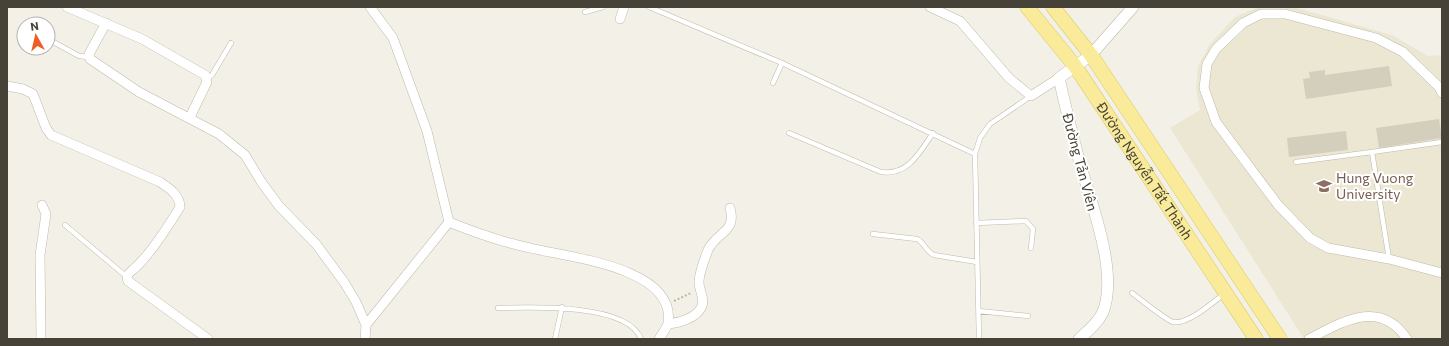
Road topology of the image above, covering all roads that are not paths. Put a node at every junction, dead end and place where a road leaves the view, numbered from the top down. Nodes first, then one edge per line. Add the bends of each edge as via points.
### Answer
1 (67, 7) edge
2 (370, 7) edge
3 (603, 7) edge
4 (624, 7) edge
5 (649, 7) edge
6 (930, 7) edge
7 (1027, 7) edge
8 (1053, 7) edge
9 (1133, 7) edge
10 (585, 12) dead end
11 (620, 19) dead end
12 (106, 23) junction
13 (231, 42) dead end
14 (56, 43) edge
15 (1091, 55) junction
16 (89, 57) junction
17 (782, 63) junction
18 (1075, 66) junction
19 (207, 78) junction
20 (1058, 78) junction
21 (773, 83) dead end
22 (7, 86) edge
23 (1442, 93) edge
24 (1031, 96) junction
25 (190, 117) junction
26 (789, 132) dead end
27 (933, 133) junction
28 (1442, 142) edge
29 (1372, 152) junction
30 (975, 154) junction
31 (1296, 162) dead end
32 (42, 205) dead end
33 (730, 208) dead end
34 (449, 222) junction
35 (976, 223) junction
36 (65, 225) dead end
37 (873, 234) dead end
38 (1031, 248) dead end
39 (1389, 259) junction
40 (977, 262) junction
41 (1442, 273) edge
42 (127, 277) junction
43 (1132, 293) dead end
44 (1226, 293) junction
45 (498, 308) dead end
46 (562, 308) junction
47 (979, 312) junction
48 (1028, 316) dead end
49 (668, 324) junction
50 (366, 325) junction
51 (41, 339) edge
52 (208, 339) edge
53 (365, 339) edge
54 (555, 339) edge
55 (641, 339) edge
56 (659, 339) edge
57 (979, 339) edge
58 (1079, 339) edge
59 (1256, 339) edge
60 (1280, 339) edge
61 (1309, 339) edge
62 (1407, 339) edge

1 - 12 street
2 - 34 street via 393,38 427,130
3 - 10 lane
4 - 11 street
5 - 17 lane
6 - 24 street via 960,22 1009,78
7 - 18 main road, Đường Nguyễn Tất Thành
8 - 15 main road, Đường Nguyễn Tất Thành
9 - 15 street
12 - 16 street
12 - 19 street via 142,39
13 - 19 lane via 212,75
14 - 16 lane via 79,56
15 - 18 street
15 - 60 main road, Đường Nguyễn Tất Thành
16 - 25 street via 139,92
17 - 21 lane
17 - 27 lane
18 - 20 street
18 - 44 main road, Đường Nguyễn Tất Thành
19 - 25 street
20 - 24 street
20 - 58 street, Đường Tản Viên via 1105,252 1107,274 1107,296 1103,312 1094,326
22 - 42 street via 23,89 32,94 51,135 160,182 178,198 180,206 171,222
23 - 39 street via 1403,52 1376,38 1285,14 1262,14 1243,23 1216,49 1207,64 1204,88 1216,122 1278,205 1310,238 1324,246
24 - 30 lane via 990,124 980,138
25 - 50 street via 219,134 245,155 279,206 316,244 344,282
26 - 27 lane via 887,173 908,166
27 - 30 lane
28 - 29 lane
29 - 31 lane
29 - 39 lane
30 - 35 lane
32 - 51 street via 46,209 46,214 40,255
33 - 49 street via 732,223 712,243 699,282 703,296 702,307 693,316
34 - 49 street via 487,238 624,270 640,277 654,287 666,306
34 - 50 street
35 - 38 lane via 1026,221 1033,230
35 - 40 lane
36 - 42 lane
37 - 40 lane via 917,239 934,255
39 - 41 street
40 - 47 lane
42 - 52 street via 128,281
43 - 44 lane via 1173,322 1182,322
44 - 59 main road, Đường Nguyễn Tất Thành
45 - 46 lane
46 - 54 lane
46 - 55 lane via 620,320 639,334
47 - 48 lane
47 - 57 lane
49 - 56 street
50 - 53 street
61 - 62 street via 1351,319 1368,316 1385,319

